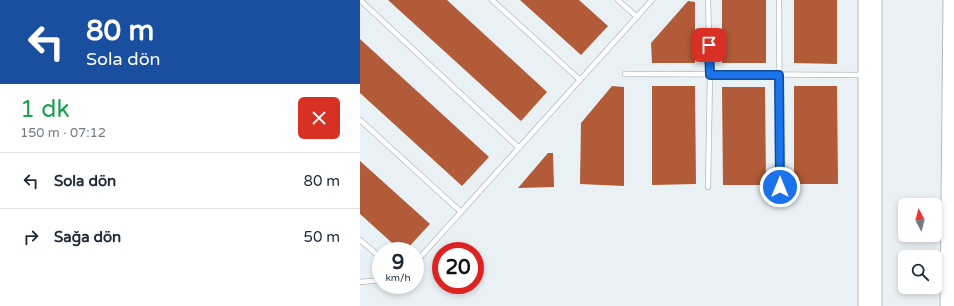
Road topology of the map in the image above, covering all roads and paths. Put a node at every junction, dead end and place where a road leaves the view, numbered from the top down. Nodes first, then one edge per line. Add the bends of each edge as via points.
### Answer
1 (360, 0) edge
2 (492, 0) edge
3 (618, 0) edge
4 (652, 0) edge
5 (708, 0) edge
6 (779, 0) edge
7 (865, 0) edge
8 (875, 0) edge
9 (952, 0) edge
10 (637, 17) junction
11 (625, 74) dead end
12 (710, 75) junction
13 (779, 75) junction
14 (865, 75) junction
15 (580, 80) junction
16 (360, 120) edge
17 (519, 148) junction
18 (708, 187) dead end
19 (780, 187) dead end
20 (461, 212) junction
21 (360, 240) edge
22 (372, 250) edge
23 (424, 253) edge
24 (372, 281) edge
25 (360, 282) edge
26 (865, 306) edge
27 (875, 306) edge
28 (949, 306) edge

1 - 17 lane
2 - 15 lane
3 - 10 lane
4 - 10 lane
5 - 12 lane
6 - 13 lane
7 - 14 street
8 - 27 street
9 - 28 highway
10 - 15 lane
11 - 12 lane
12 - 13 lane
12 - 18 lane
13 - 14 lane
13 - 19 lane
14 - 26 street
15 - 17 lane
16 - 20 lane
17 - 20 lane
20 - 23 lane
21 - 22 lane
24 - 25 lane

